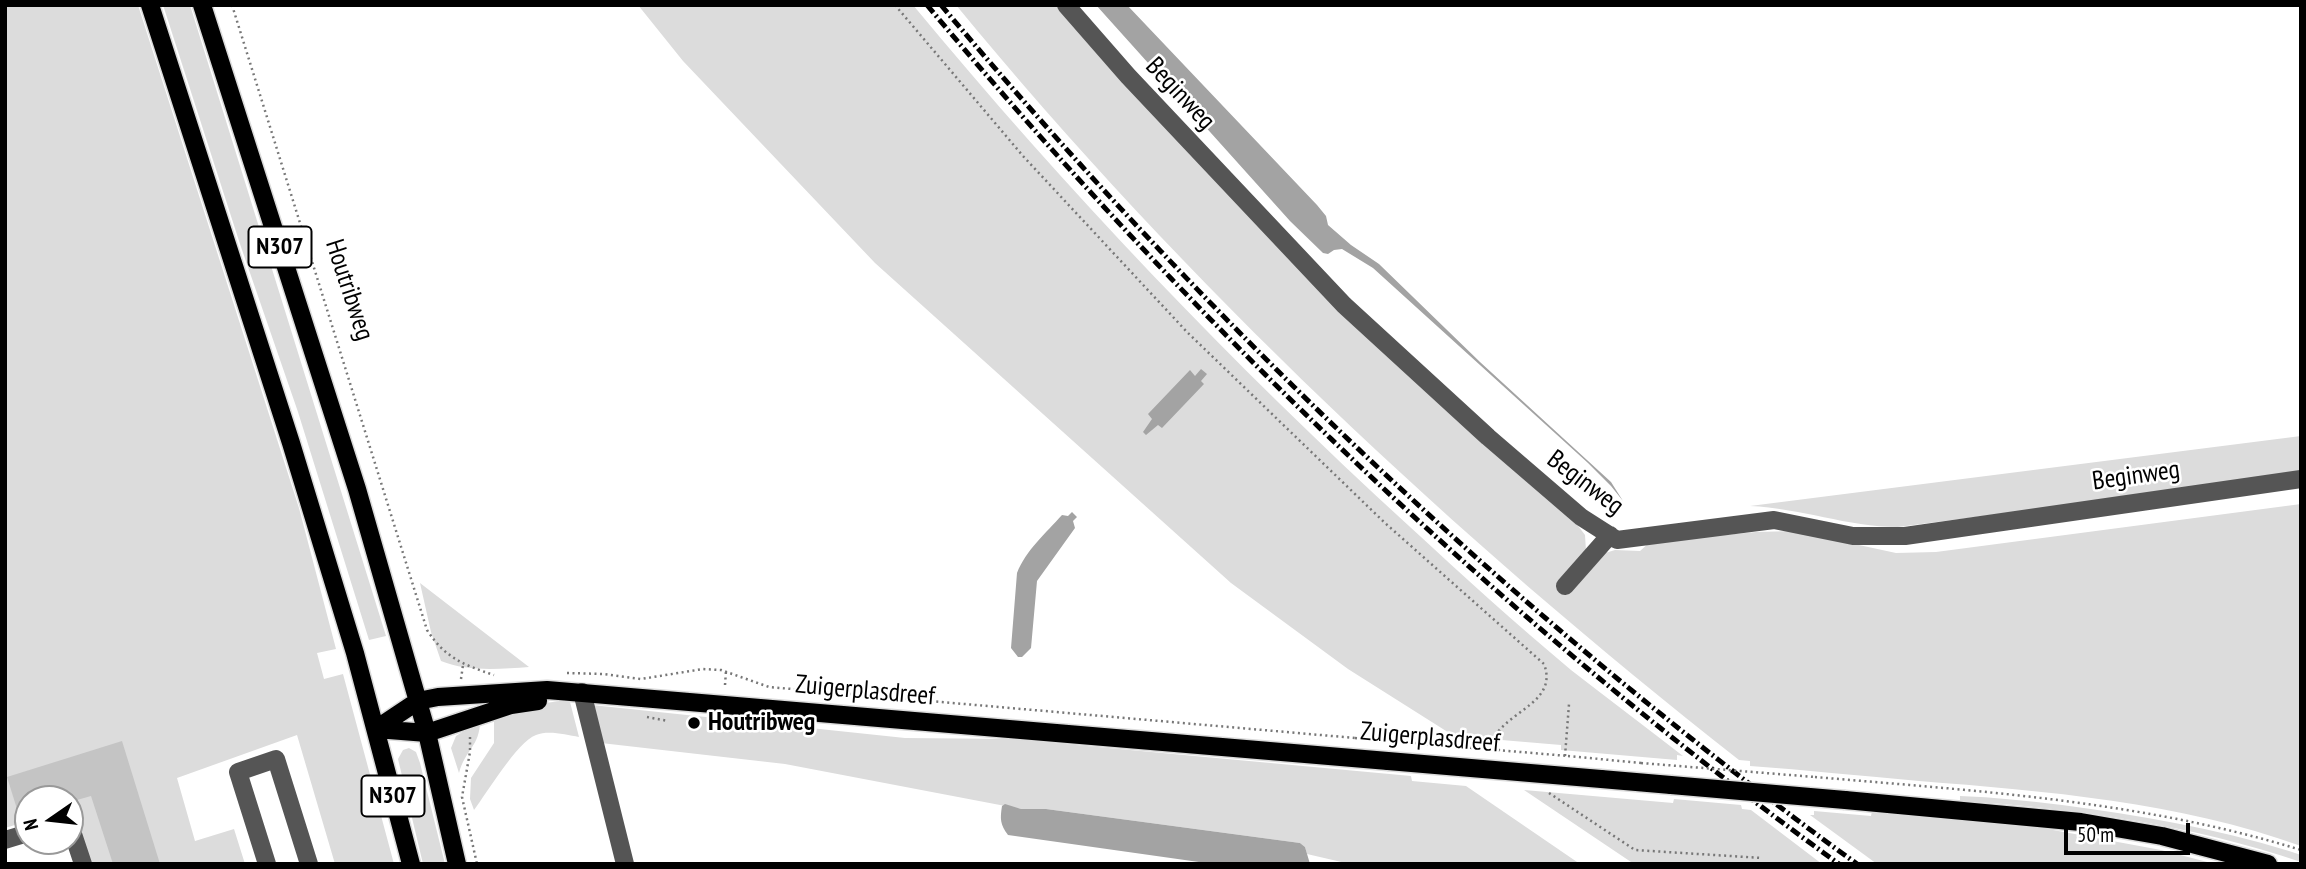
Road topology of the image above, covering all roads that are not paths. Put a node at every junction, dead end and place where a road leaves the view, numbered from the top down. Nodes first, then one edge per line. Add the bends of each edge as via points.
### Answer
1 (150, 5) edge
2 (202, 5) edge
3 (1066, 5) edge
4 (2301, 480) edge
5 (1610, 535) junction
6 (1565, 586) dead end
7 (582, 692) junction
8 (418, 701) junction
9 (376, 729) junction
10 (427, 733) junction
11 (267, 864) edge
12 (309, 864) edge
13 (411, 864) edge
14 (457, 864) edge
15 (625, 864) edge
16 (2268, 864) edge

1 - 9 main road, N307 via 291,443
2 - 8 main road, Houtribweg / N307 via 357,489
3 - 5 lane, Beginweg via 1344,305 1543,485
4 - 5 lane, Beginweg via 1905,536 1853,536 1774,520 1618,540
5 - 6 lane
7 - 8 main road, Zuigerplasdreef via 547,690
7 - 10 main road, Zuigerplasdreef via 511,705
7 - 15 lane
7 - 16 main road, Zuigerplasdreef, bridge via 2081,822 2162,836
8 - 9 main road, Zuigerplasdreef
8 - 10 main road, Houtribweg / N307
9 - 10 main road, Zuigerplasdreef
9 - 13 main road, N307
10 - 14 main road, Houtribweg / N307
11 - 12 lane via 238,772 276,759

